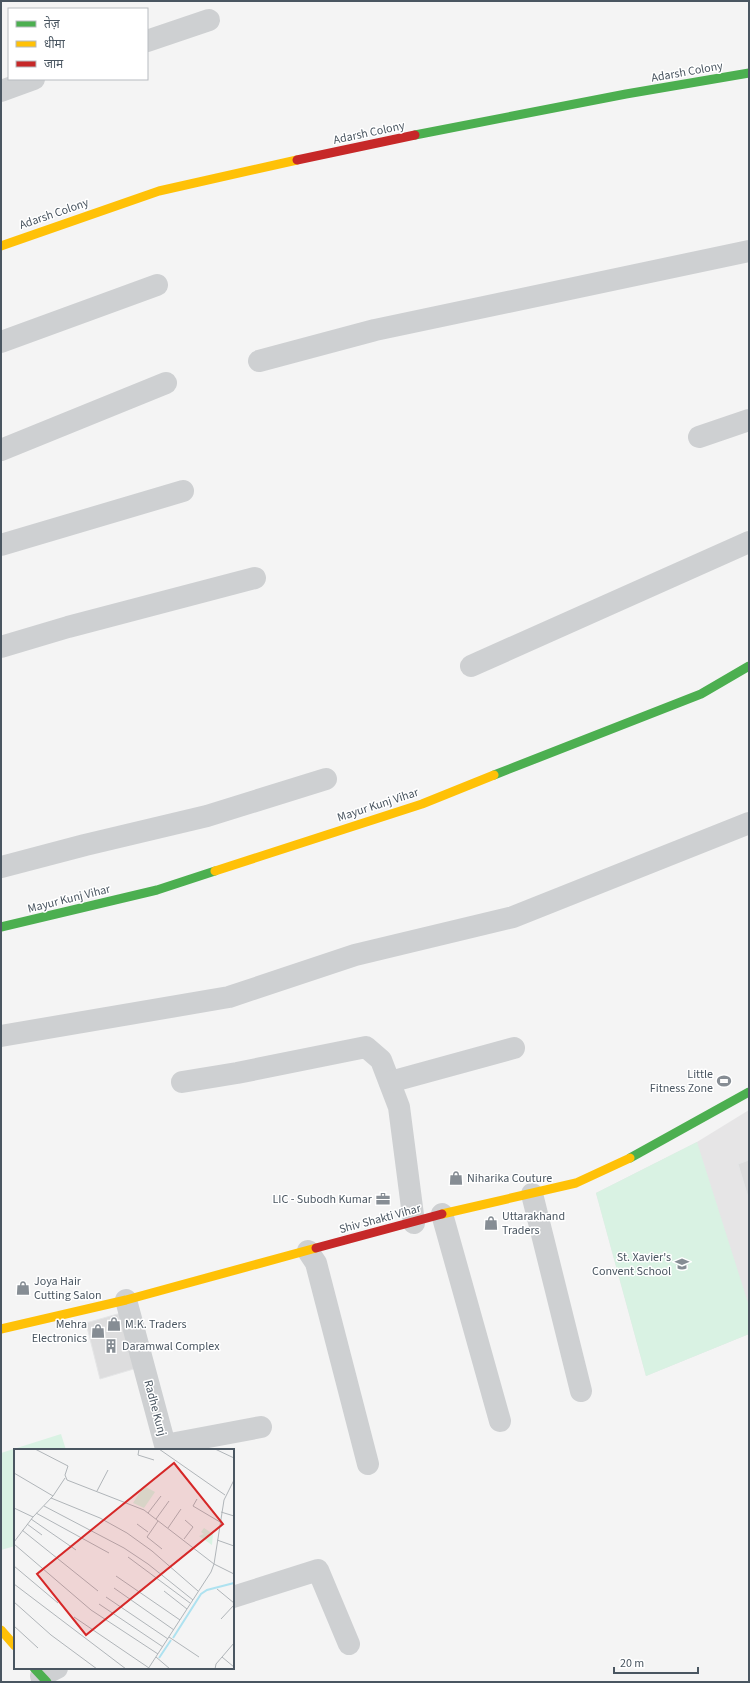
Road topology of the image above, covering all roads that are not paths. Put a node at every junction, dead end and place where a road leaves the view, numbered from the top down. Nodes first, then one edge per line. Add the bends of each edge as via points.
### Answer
1 (209, 20) dead end
2 (148, 41) edge
3 (749, 73) edge
4 (31, 80) edge
5 (1, 91) edge
6 (1, 246) edge
7 (749, 251) edge
8 (157, 285) dead end
9 (1, 342) edge
10 (259, 361) dead end
11 (166, 383) dead end
12 (749, 420) edge
13 (699, 437) dead end
14 (1, 450) edge
15 (183, 491) dead end
16 (749, 542) edge
17 (1, 545) edge
18 (255, 578) dead end
19 (1, 647) edge
20 (471, 666) dead end
21 (749, 666) edge
22 (326, 779) dead end
23 (749, 823) edge
24 (1, 867) edge
25 (1, 927) edge
26 (1, 1036) edge
27 (514, 1048) dead end
28 (182, 1082) dead end
29 (390, 1082) junction
30 (749, 1092) edge
31 (532, 1194) junction
32 (442, 1214) junction
33 (414, 1223) junction
34 (308, 1251) junction
35 (126, 1300) junction
36 (1, 1329) edge
37 (581, 1391) dead end
38 (500, 1421) dead end
39 (261, 1427) dead end
40 (368, 1464) dead end
41 (234, 1597) edge
42 (1, 1630) edge
43 (349, 1644) dead end
44 (14, 1645) edge

1 - 2 street
3 - 6 street, Adarsh Colony via 375,143 159,191
4 - 5 street
7 - 10 street via 375,330
8 - 9 street
11 - 14 street
12 - 13 street
15 - 17 street
16 - 20 street
18 - 19 street
21 - 25 street, Mayur Kunj Vihar via 701,694 422,804 156,890
22 - 24 street via 207,816
23 - 26 street via 514,917 354,955 229,997
27 - 29 street
28 - 29 street via 366,1047 381,1060
29 - 33 street via 399,1107
30 - 31 street, Shiv Shakti Vihar via 618,1165 576,1183
31 - 32 street, Shiv Shakti Vihar
31 - 37 street
32 - 33 street, Shiv Shakti Vihar
32 - 38 street
33 - 34 street, Shiv Shakti Vihar
34 - 35 street, Shiv Shakti Vihar
34 - 40 street via 316,1263
35 - 36 street, Shiv Shakti Vihar
35 - 39 street, Radhe Kunj via 165,1445
41 - 43 street via 318,1570
42 - 44 street

